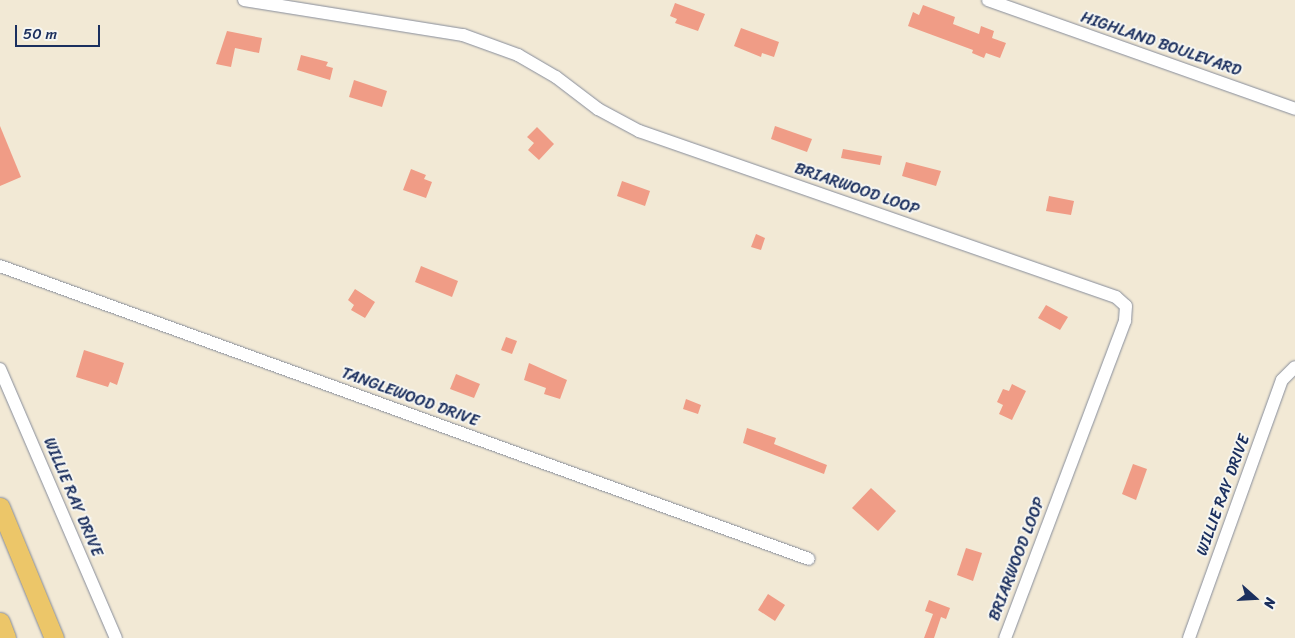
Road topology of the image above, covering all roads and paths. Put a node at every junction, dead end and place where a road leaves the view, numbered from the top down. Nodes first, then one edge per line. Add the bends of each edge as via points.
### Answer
1 (244, 0) edge
2 (988, 0) edge
3 (1295, 109) edge
4 (0, 266) edge
5 (1295, 367) edge
6 (0, 369) edge
7 (0, 507) edge
8 (809, 559) dead end
9 (0, 622) edge
10 (6, 638) edge
11 (54, 638) edge
12 (116, 638) edge
13 (1005, 638) edge
14 (1189, 638) edge

1 - 13 street, BRIARWOOD LOOP via 463,36 518,55 556,77 598,110 639,131 1116,297 1126,306 1125,321
2 - 3 street, HIGHLAND BOULEVARD
4 - 8 street, TANGLEWOOD DRIVE
5 - 14 street, WILLIE RAY DRIVE via 1282,380
6 - 12 street, WILLIE RAY DRIVE
7 - 11 highway
9 - 10 highway

